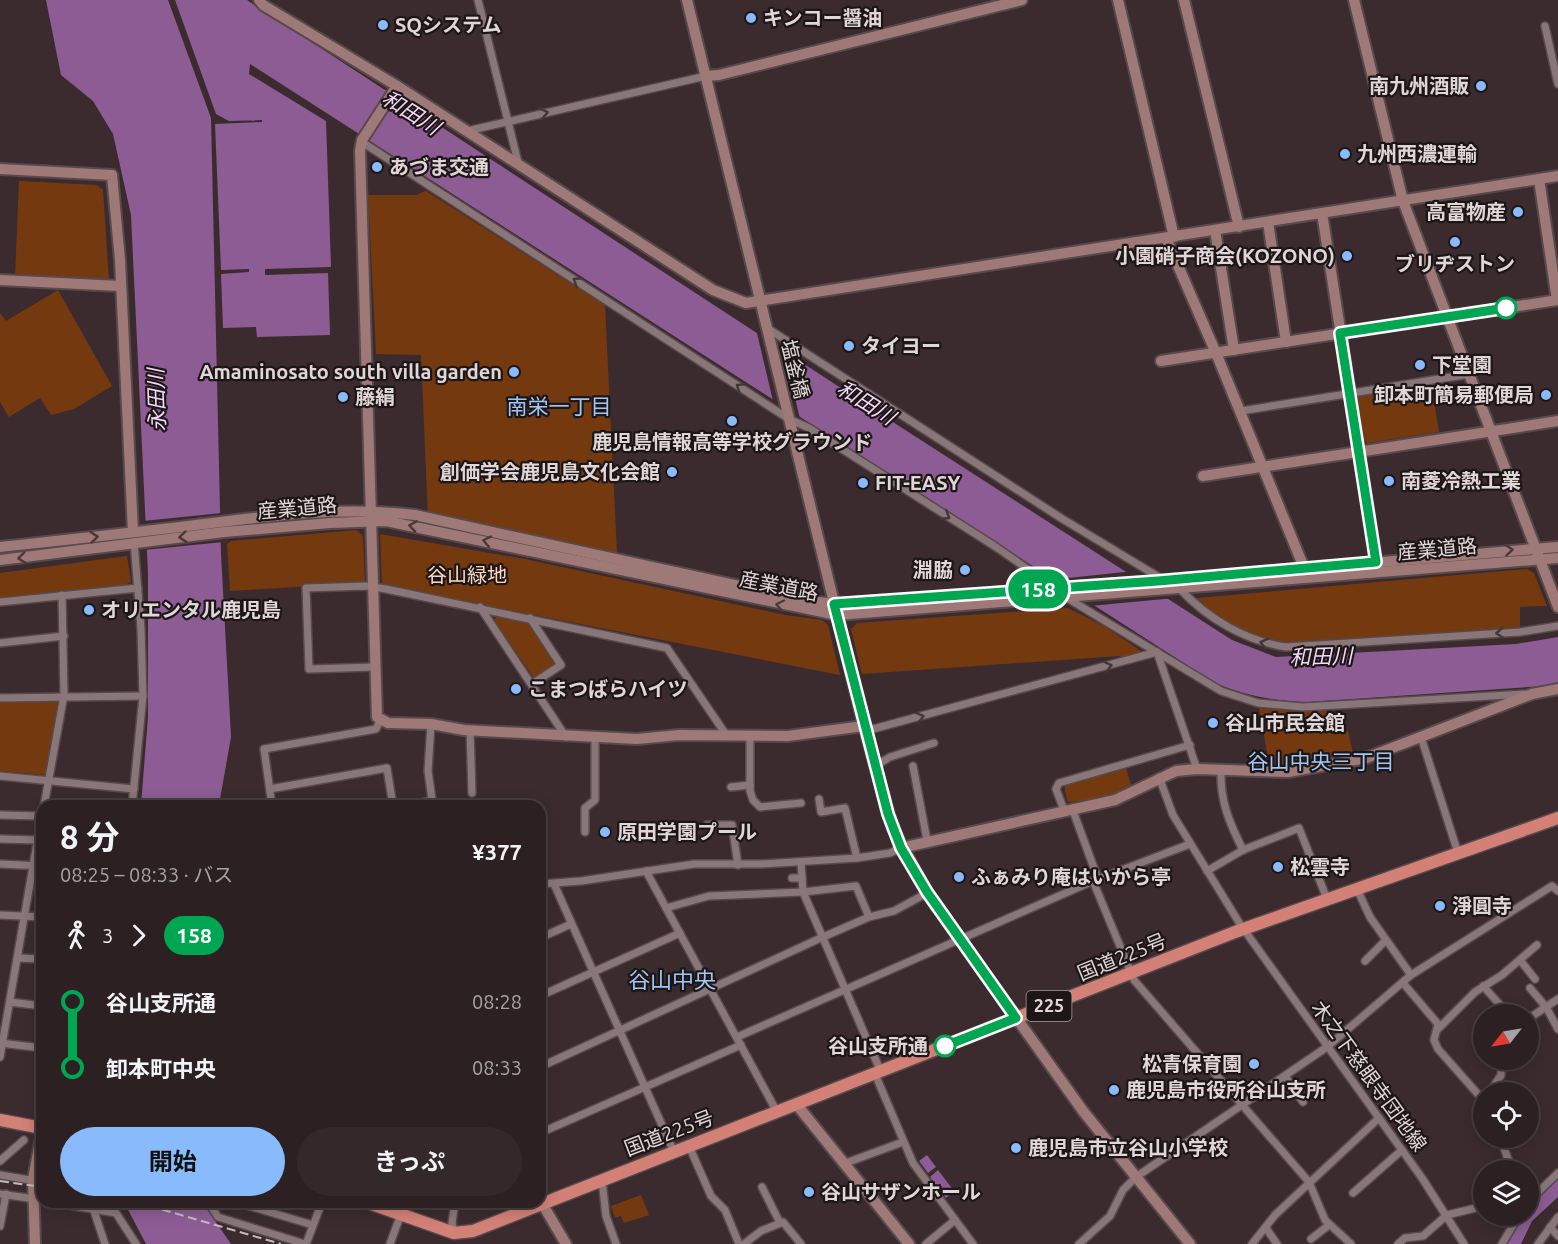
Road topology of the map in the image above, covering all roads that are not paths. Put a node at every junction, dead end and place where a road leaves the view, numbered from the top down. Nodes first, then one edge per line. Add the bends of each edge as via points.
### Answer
1 (260, 0) edge
2 (478, 0) edge
3 (687, 0) edge
4 (1022, 0) edge
5 (1118, 0) edge
6 (1184, 0) edge
7 (1354, 0) edge
8 (1545, 26) dead end
9 (706, 75) junction
10 (1558, 84) edge
11 (395, 89) junction
12 (509, 122) junction
13 (467, 131) junction
14 (362, 141) junction
15 (519, 166) junction
16 (0, 169) edge
17 (1558, 176) edge
18 (1539, 179) junction
19 (1403, 201) junction
20 (1322, 213) junction
21 (1268, 222) junction
22 (1239, 227) junction
23 (1215, 230) junction
24 (1170, 238) junction
25 (0, 280) edge
26 (120, 286) junction
27 (1558, 300) edge
28 (761, 302) junction
29 (1448, 317) junction
30 (767, 330) junction
31 (1340, 333) junction
32 (1286, 342) junction
33 (1234, 350) junction
34 (1216, 353) junction
35 (1161, 361) dead end
36 (1470, 374) junction
37 (1350, 393) junction
38 (1241, 411) junction
39 (789, 419) junction
40 (1558, 421) edge
41 (1492, 432) junction
42 (1359, 453) junction
43 (1264, 467) junction
44 (1203, 476) dead end
45 (371, 516) junction
46 (138, 537) junction
47 (0, 547) edge
48 (1558, 547) edge
49 (1536, 548) junction
50 (1558, 558) edge
51 (1540, 559) junction
52 (0, 560) edge
53 (1376, 562) junction
54 (1306, 573) junction
55 (1168, 585) junction
56 (138, 588) junction
57 (373, 588) junction
58 (1058, 588) junction
59 (62, 595) junction
60 (1071, 598) junction
61 (0, 602) edge
62 (834, 604) junction
63 (480, 607) junction
64 (1558, 607) edge
65 (837, 615) junction
66 (530, 618) junction
67 (1558, 626) edge
68 (64, 636) junction
69 (0, 643) edge
70 (1157, 652) junction
71 (375, 667) junction
72 (532, 684) junction
73 (1558, 689) edge
74 (1532, 694) junction
75 (64, 695) junction
76 (1485, 695) junction
77 (143, 696) junction
78 (0, 698) edge
79 (1492, 710) junction
80 (380, 721) junction
81 (431, 724) junction
82 (864, 726) junction
83 (470, 730) junction
84 (750, 735) junction
85 (726, 736) junction
86 (566, 737) junction
87 (595, 737) junction
88 (1421, 737) junction
89 (934, 743) dead end
90 (1190, 745) junction
91 (875, 766) junction
92 (913, 766) dead end
93 (1197, 769) junction
94 (1221, 771) junction
95 (0, 776) edge
96 (1159, 777) junction
97 (49, 781) junction
98 (750, 785) junction
99 (731, 787) dead end
100 (134, 789) junction
101 (270, 789) junction
102 (472, 793) dead end
103 (819, 799) dead end
104 (45, 800) edge
105 (133, 800) edge
106 (271, 800) edge
107 (392, 800) edge
108 (432, 800) edge
109 (801, 803) dead end
110 (1068, 809) junction
111 (0, 815) edge
112 (36, 815) edge
113 (1558, 818) edge
114 (707, 825) dead end
115 (585, 832) dead end
116 (0, 839) edge
117 (36, 840) edge
118 (927, 840) junction
119 (1190, 844) junction
120 (901, 848) junction
121 (1244, 850) junction
122 (1458, 853) junction
123 (857, 858) junction
124 (801, 862) junction
125 (0, 864) edge
126 (738, 865) junction
127 (36, 866) edge
128 (646, 871) junction
129 (1207, 871) junction
130 (36, 874) edge
131 (792, 878) dead end
132 (802, 878) junction
133 (1095, 880) junction
134 (546, 884) edge
135 (554, 884) junction
136 (1357, 889) junction
137 (1558, 891) edge
138 (803, 892) junction
139 (927, 892) junction
140 (1327, 899) junction
141 (666, 908) junction
142 (0, 915) edge
143 (26, 916) junction
144 (36, 917) edge
145 (869, 917) junction
146 (571, 924) junction
147 (1245, 929) junction
148 (680, 933) junction
149 (546, 935) edge
150 (823, 937) junction
151 (960, 940) junction
152 (1385, 941) junction
153 (1537, 945) dead end
154 (18, 958) junction
155 (36, 958) edge
156 (1520, 960) junction
157 (1365, 961) dead end
158 (593, 972) junction
159 (1131, 974) junction
160 (1411, 975) junction
161 (1535, 978) dead end
162 (1403, 983) junction
163 (1483, 986) junction
164 (1530, 988) dead end
165 (710, 989) junction
166 (846, 989) junction
167 (546, 993) edge
168 (1558, 999) edge
169 (10, 1002) junction
170 (1499, 1004) edge
171 (36, 1005) edge
172 (1546, 1006) junction
173 (1539, 1011) edge
174 (1016, 1018) junction
175 (1438, 1029) junction
176 (1558, 1029) edge
177 (619, 1030) junction
178 (737, 1037) junction
179 (1, 1043) edge
180 (741, 1045) junction
181 (36, 1047) edge
182 (1328, 1047) junction
183 (0, 1057) edge
184 (546, 1064) edge
185 (878, 1073) junction
186 (1285, 1076) junction
187 (645, 1089) junction
188 (1473, 1089) edge
189 (1303, 1102) dead end
190 (797, 1104) junction
191 (1241, 1106) junction
192 (777, 1112) junction
193 (1379, 1118) junction
194 (0, 1120) edge
195 (36, 1129) edge
196 (546, 1130) edge
197 (24, 1140) dead end
198 (903, 1142) junction
199 (689, 1146) junction
200 (1402, 1150) junction
201 (674, 1152) junction
202 (0, 1161) edge
203 (843, 1164) junction
204 (1558, 1173) edge
205 (0, 1175) edge
206 (1136, 1178) junction
207 (36, 1180) edge
208 (602, 1180) junction
209 (1309, 1182) junction
210 (762, 1187) dead end
211 (1539, 1191) edge
212 (3, 1194) edge
213 (1353, 1194) dead end
214 (546, 1198) edge
215 (36, 1200) edge
216 (37, 1208) edge
217 (93, 1208) joint
218 (212, 1208) edge
219 (268, 1208) edge
220 (320, 1208) edge
221 (383, 1208) edge
222 (454, 1208) edge
223 (523, 1208) edge
224 (546, 1208) edge
225 (1473, 1209) edge
226 (400, 1214) junction
227 (1447, 1215) junction
228 (1558, 1217) edge
229 (955, 1220) junction
230 (780, 1223) junction
231 (313, 1225) junction
232 (1329, 1225) junction
233 (0, 1226) edge
234 (1513, 1226) edge
235 (1550, 1227) junction
236 (1266, 1228) junction
237 (1558, 1236) edge
238 (456, 1239) edge
239 (1311, 1239) dead end
240 (904, 1243) edge
241 (35, 1244) edge
242 (105, 1244) edge
243 (136, 1244) edge
244 (305, 1244) edge
245 (390, 1244) edge
246 (566, 1244) edge
247 (616, 1244) edge
248 (739, 1244) edge
249 (744, 1244) edge
250 (801, 1244) edge
251 (926, 1244) edge
252 (974, 1244) edge
253 (1079, 1244) edge
254 (1190, 1244) edge
255 (1252, 1244) edge
256 (1277, 1244) edge
257 (1351, 1244) edge
258 (1399, 1244) edge
259 (1464, 1244) edge
260 (1502, 1244) edge
261 (1538, 1244) edge

1 - 11 street
2 - 12 street
3 - 9 street, 塩釜橋
4 - 9 street via 719,75
5 - 24 street
6 - 22 street
7 - 19 street
8 - 10 street
12 -> 9 street
9 - 28 street, 塩釜橋
11 - 13 street
11 - 14 street
12 - 13 street
12 - 15 street
13 - 15 street
39 -> 14 street
14 - 45 street
15 - 28 street via 713,290 746,303
16 - 26 street via 112,175
17 - 18 street
18 - 19 street
18 - 27 street
19 - 20 street
19 - 29 street
20 - 21 street
20 - 31 street
21 - 22 street
21 - 32 street
22 - 23 street
23 - 24 street
23 - 33 street
24 - 28 street
24 - 34 street
25 - 26 street
26 - 46 street
27 - 29 street
28 - 30 street, 塩釜橋
29 - 31 street
29 - 36 street
30 - 39 street, 塩釜橋
30 - 55 street
31 - 32 street
31 - 37 street
32 - 33 street
33 - 34 street
34 - 35 street
34 - 38 street
36 - 37 street
36 - 41 street
37 - 38 street
37 - 42 street
38 - 43 street
39 -> 58 street
39 - 62 street, 塩釜橋
40 - 41 street
41 - 42 street
41 - 49 street
42 - 43 street
42 - 53 street
43 - 44 street
43 - 54 street
45 - 46 street, 産業道路
45 - 57 street
45 - 62 street, 産業道路 via 415,515
65 -> 45 street, 産業道路
47 -> 46 street, 産業道路
46 -> 52 street, 産業道路
46 - 56 street
48 - 49 street, 産業道路
49 - 51 street
53 -> 49 street, 産業道路
50 - 51 street, 産業道路
51 - 54 street, 産業道路
51 - 64 street
53 - 54 street, 産業道路
54 - 55 street, 産業道路
54 - 55 street, 産業道路
55 - 58 street, 産業道路
55 - 60 street, 産業道路
67 -> 55 street via 1520,632 1286,647 1239,634
56 - 59 street
56 - 77 street
57 - 63 street
57 - 71 street
57 - 71 street via 306,588 309,669
58 - 62 street, 産業道路
59 - 61 street
59 - 68 street
60 - 65 street, 産業道路
60 - 70 street
62 - 65 street, 塩釜橋
63 - 66 street
63 - 72 street
65 - 82 street, 塩釜橋
66 - 72 street via 561,664
66 - 85 street via 670,649
68 - 69 street
68 - 75 street
70 - 76 street via 1221,691 1273,706
82 -> 70 street via 873,729
70 - 90 street
71 - 80 street via 376,715
72 - 86 street
73 - 74 street
74 - 76 street
74 - 79 street
75 - 77 street
75 - 78 street
75 - 97 street
76 - 79 street
77 - 100 street
79 - 88 street
80 - 81 street
80 - 101 street via 376,729 264,749
81 - 83 street
81 - 108 street via 428,771
82 - 84 street via 807,735
82 - 91 street, 塩釜橋
83 - 86 street
83 - 102 street
84 - 85 street
84 - 98 street
85 - 87 street
86 - 87 street
87 - 115 street via 595,800 585,808
88 - 94 street via 1366,758 1300,771
88 - 122 street
89 - 91 street
90 - 93 street
90 - 110 street via 1059,783 1056,789
91 - 120 street, 塩釜橋
92 - 118 street
93 - 94 street
93 - 96 street
94 - 121 street via 1220,790 1226,814
95 - 97 street
96 - 110 street via 1115,800
96 - 119 street, 木之下慈眼寺団地線 via 1173,815
97 - 100 street
97 - 104 street
98 - 99 street
98 - 109 street via 752,797 760,807
100 - 105 street
101 - 106 street
101 - 107 street via 387,768
103 - 123 street via 821,812 845,808
110 - 118 street
110 - 133 street
111 - 112 street
113 - 122 highway, 国道225号 / 225
114 - 126 street via 732,825
116 - 117 street
118 - 120 street
119 - 129 street, 木之下慈眼寺団地線
119 - 133 street
120 - 123 street
120 - 139 street, 塩釜橋
121 - 129 street
121 - 140 street via 1299,828
122 - 136 highway, 国道225号 / 225
123 - 124 street
124 - 126 street
124 - 132 street
125 - 127 street
126 - 128 street via 694,864
128 - 135 street
128 - 141 street
129 - 147 street, 木之下慈眼寺団地線
130 - 143 street
131 - 132 street
132 - 138 street
133 - 151 street
133 - 159 street
134 - 135 street
135 - 146 street
136 - 140 highway, 国道225号 / 225
136 - 152 street
137 - 160 street via 1552,886
138 - 141 street via 709,896
138 - 145 street via 856,886
138 - 150 street
139 - 145 street via 894,911
139 - 151 street, 塩釜橋
140 - 147 highway, 国道225号 / 225
141 - 148 street
142 - 143 street
143 - 144 street
143 - 154 street
145 - 150 street
146 - 149 street
146 - 158 street
147 - 159 highway, 国道225号 / 225
147 - 182 street, 木之下慈眼寺団地線
148 - 158 street
148 - 165 street
150 - 165 street
150 - 166 street
151 - 166 street
151 - 174 street, 塩釜橋
152 - 157 street
152 - 160 street
153 - 156 street
154 - 155 street
154 - 169 street
156 - 161 street
156 - 163 street
158 - 167 street
158 - 177 street
159 - 174 highway, 国道225号 / 225
159 - 191 street
160 - 162 street
162 - 175 street via 1436,1020
162 - 182 street
163 - 170 street
163 - 175 street
164 - 172 street
165 - 177 street
165 - 178 street
166 - 178 street
166 - 185 street
168 - 172 street
169 - 171 street
169 - 179 street
172 - 173 street
172 - 176 street
174 - 185 highway, 国道225号 / 225
174 - 206 street, 塩釜橋
175 - 188 street via 1434,1040 1438,1049
177 - 184 street
177 - 187 street
178 - 180 street
179 - 181 street
179 - 183 street
180 - 187 street
180 - 192 street
182 - 186 street
182 - 193 street, 木之下慈眼寺団地線
185 - 190 highway, 国道225号 / 225
185 - 198 street
186 - 189 street
186 - 191 street
187 - 196 street
187 - 201 street
190 - 192 highway, 国道225号 / 225
190 - 203 street
191 - 206 street
191 - 209 street
192 - 199 highway, 国道225号 / 225
193 - 200 street, 木之下慈眼寺団地線
193 - 209 street
194 - 195 highway
197 - 202 street
198 - 203 street
198 - 229 street via 926,1182
199 - 201 highway, 国道225号 / 225
199 - 248 street via 711,1196 725,1210
200 - 213 street
200 - 227 street, 木之下慈眼寺団地線
201 - 208 highway, 国道225号 / 225
203 - 240 street
204 - 211 street
205 - 207 street
206 - 253 street via 1123,1190 1110,1216
206 - 254 street, 塩釜橋
208 - 214 highway, 国道225号 / 225
208 - 247 street via 606,1216
209 - 232 street
209 - 236 street
210 - 230 street
212 - 215 street
212 - 233 street
216 - 241 street
217 - 242 street
217 - 243 street via 120,1216
218 - 244 street via 218,1217
219 - 231 street
220 - 231 street
221 - 226 highway
222 - 238 street via 452,1223
223 - 238 highway, 国道225号 / 225
224 - 246 street
225 - 227 street
226 - 238 highway
226 - 245 street
227 - 258 street via 1424,1236 1405,1238
227 - 259 street, 木之下慈眼寺団地線
228 - 235 street
229 - 251 street
229 - 252 street
230 - 249 street
230 - 250 street via 787,1224
231 - 244 street
232 - 239 street
232 - 257 street
234 - 260 street
235 - 237 street
235 - 261 street
236 - 255 street
236 - 256 street

